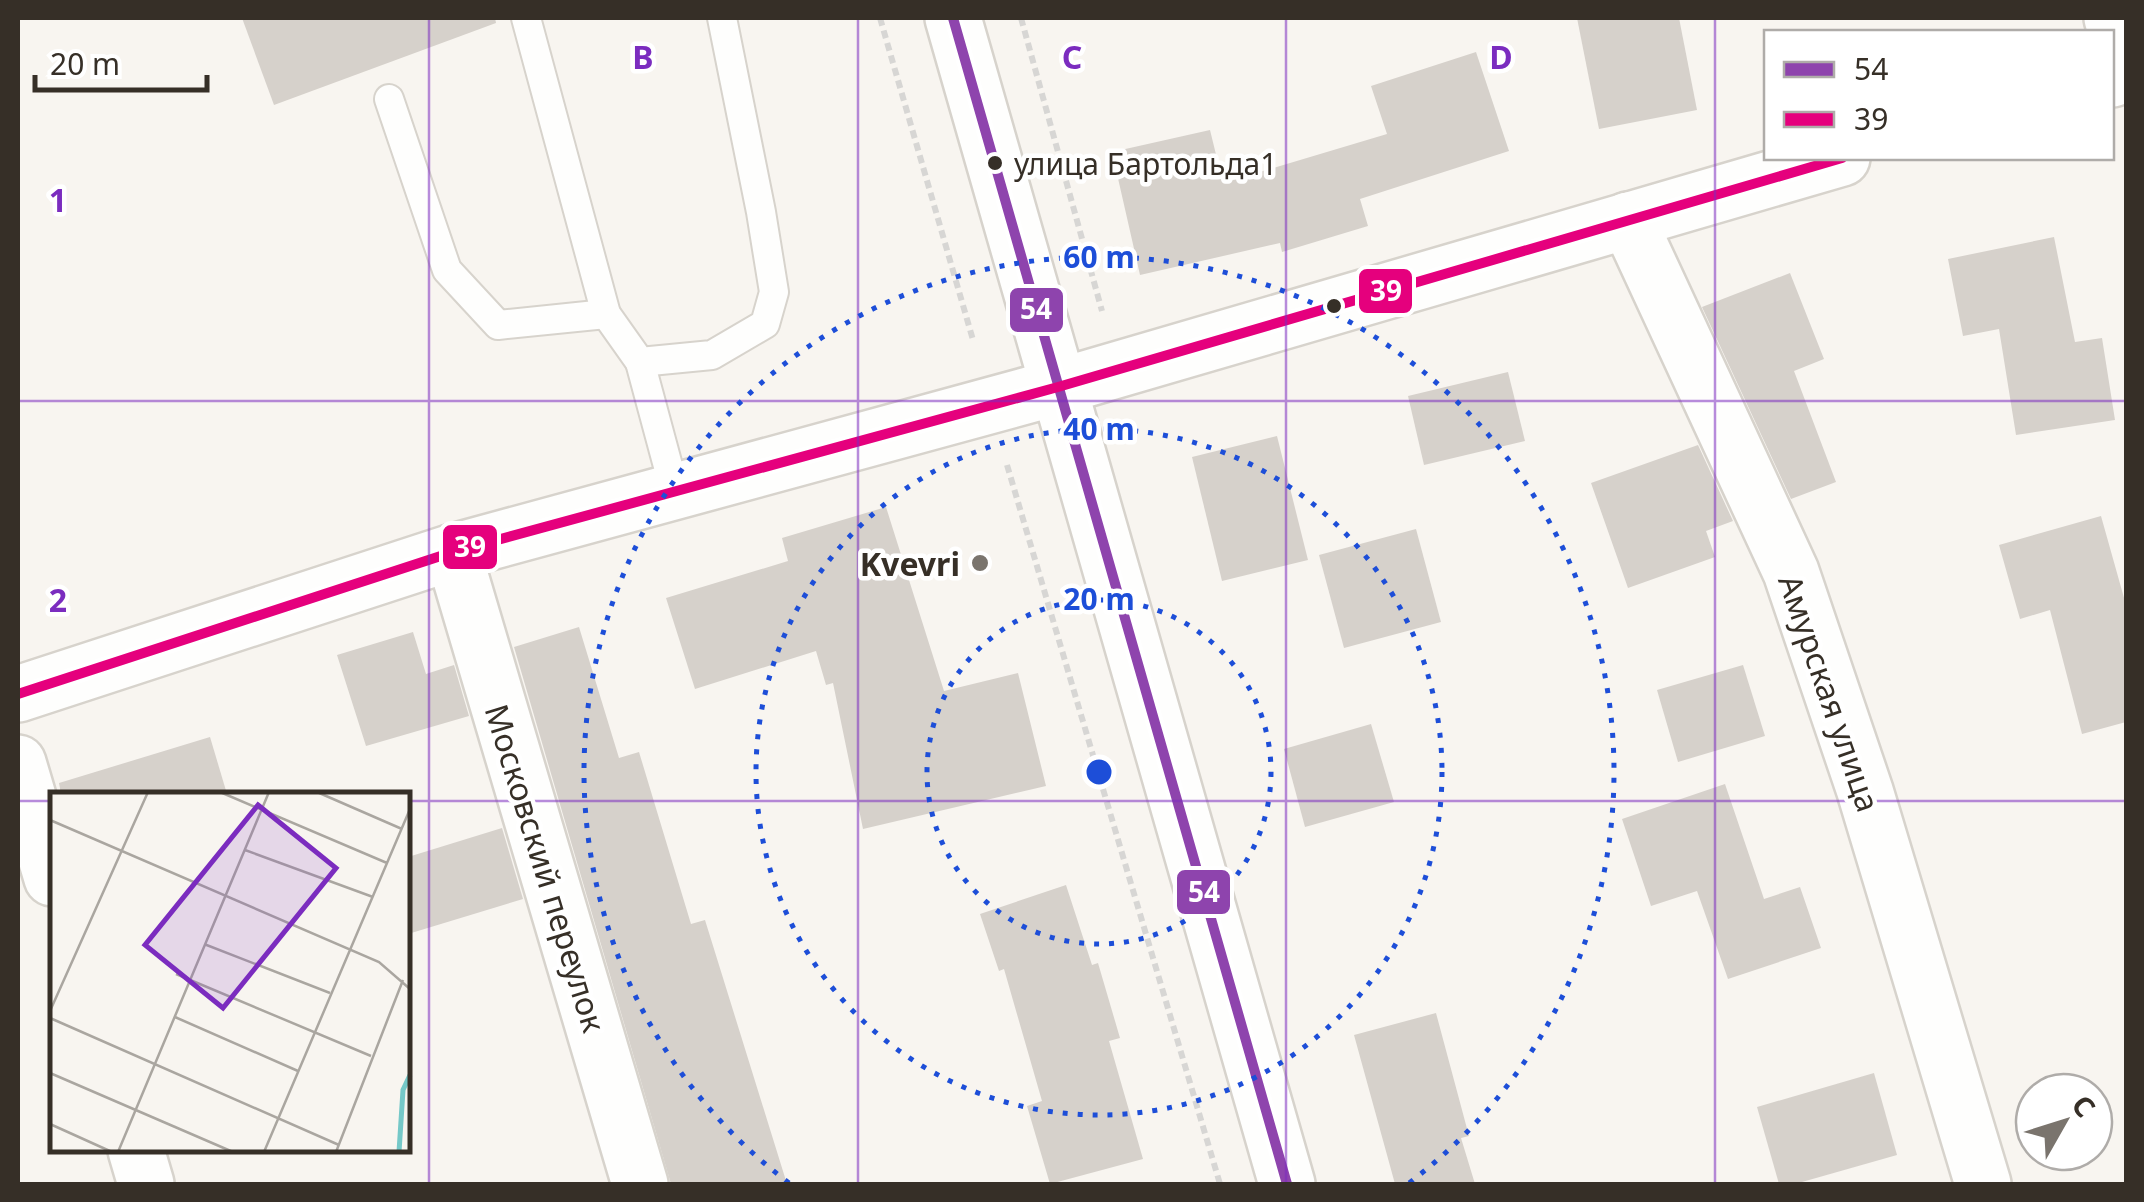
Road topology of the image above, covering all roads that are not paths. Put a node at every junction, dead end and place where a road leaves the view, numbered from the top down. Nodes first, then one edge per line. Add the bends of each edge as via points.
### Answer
1 (526, 18) edge
2 (722, 18) edge
3 (953, 18) edge
4 (2112, 18) edge
5 (2126, 66) edge
6 (389, 99) dead end
7 (1835, 160) edge
8 (1628, 220) junction
9 (606, 314) junction
10 (640, 362) junction
11 (1058, 387) junction
12 (675, 492) junction
13 (453, 552) junction
14 (18, 694) edge
15 (18, 763) edge
16 (50, 871) edge
17 (137, 1152) edge
18 (146, 1184) edge
19 (640, 1184) edge
20 (1287, 1184) edge
21 (1983, 1184) edge

1 - 9 lane
2 - 10 lane via 774,292 765,324 712,355
3 - 11 street
4 - 5 street
6 - 9 lane via 448,270 498,325
7 - 8 street
8 - 11 street
8 - 21 street, Амурская улица via 1791,572 1865,791
9 - 10 lane
10 - 12 lane
11 - 12 street
11 - 20 street
12 - 13 street
13 - 14 street
13 - 19 street, Московский переулок
15 - 16 street
17 - 18 street

